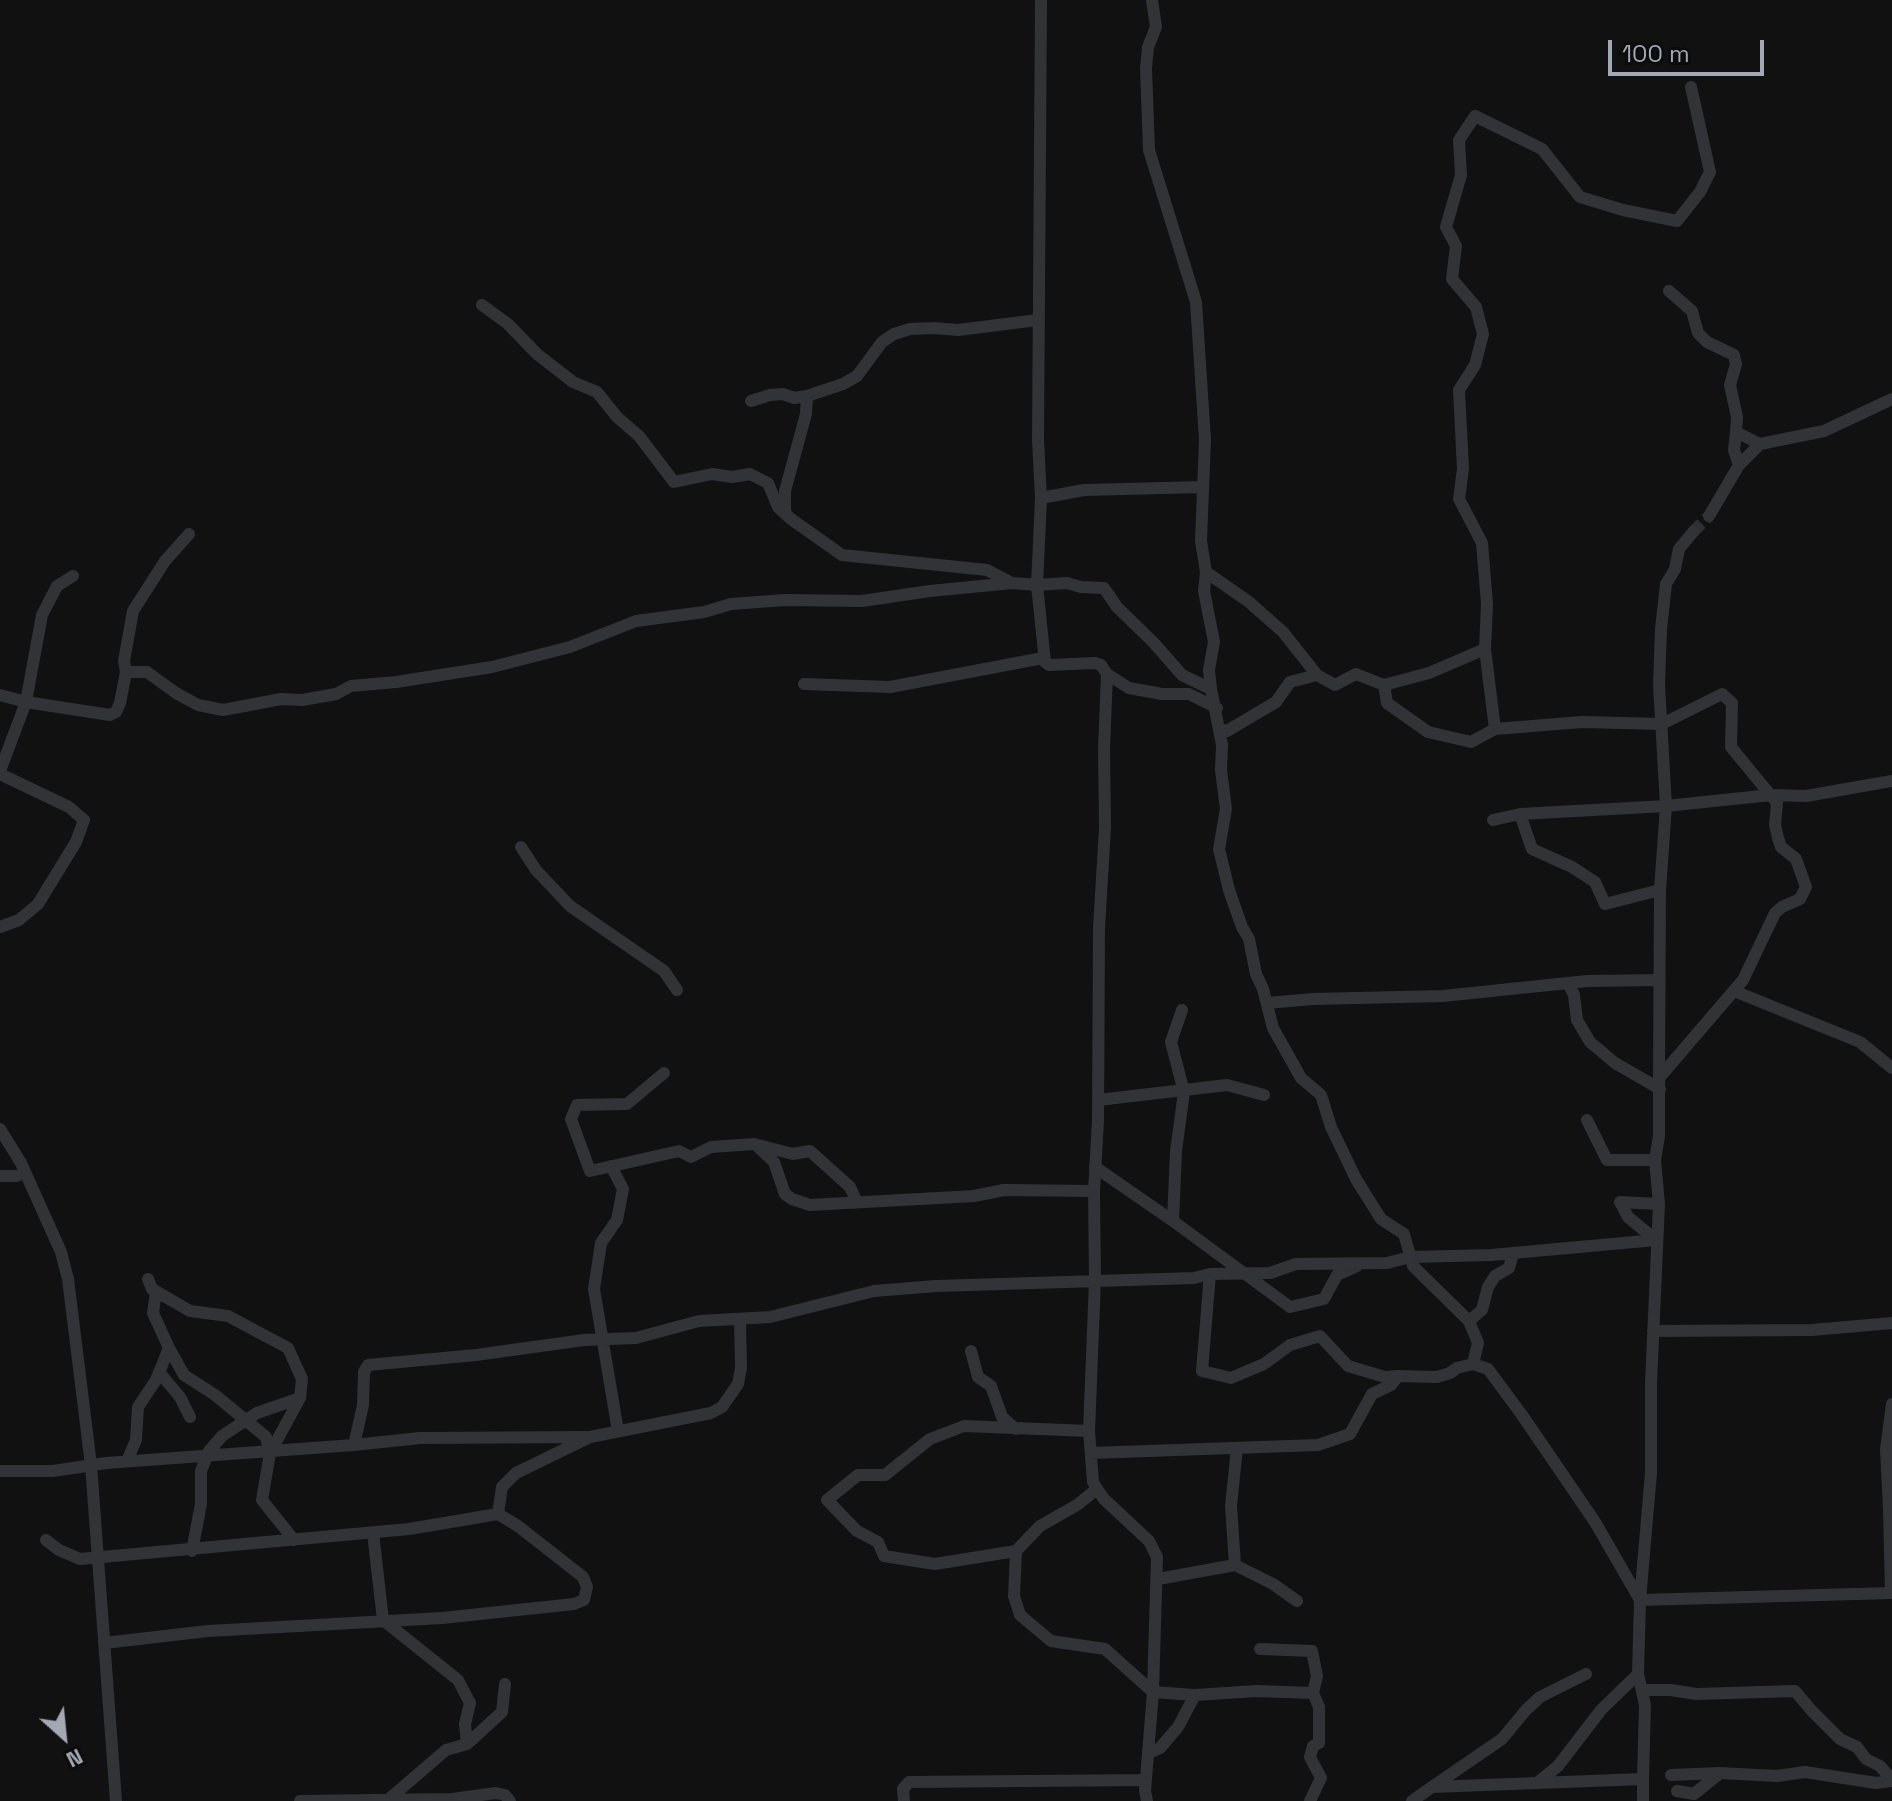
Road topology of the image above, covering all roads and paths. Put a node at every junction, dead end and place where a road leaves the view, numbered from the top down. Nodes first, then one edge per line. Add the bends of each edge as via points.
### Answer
1 (1041, 0) edge
2 (1152, 0) edge
3 (1691, 87) dead end
4 (1669, 291) dead end
5 (482, 305) dead end
6 (1038, 320) junction
7 (807, 396) junction
8 (1892, 399) edge
9 (751, 401) dead end
10 (1736, 432) junction
11 (1760, 444) junction
12 (1739, 465) junction
13 (1203, 487) junction
14 (1041, 498) junction
15 (785, 514) junction
16 (1709, 516) tunnel mouth
17 (1693, 532) tunnel mouth
18 (189, 534) dead end
19 (1206, 572) junction
20 (73, 576) dead end
21 (1012, 583) junction
22 (1037, 585) junction
23 (1485, 649) junction
24 (1043, 658) junction
25 (126, 672) junction
26 (1107, 674) junction
27 (1317, 675) junction
28 (804, 684) dead end
29 (1384, 685) junction
30 (1211, 689) junction
31 (0, 695) edge
32 (26, 702) junction
33 (1217, 708) junction
34 (1662, 724) junction
35 (1220, 729) junction
36 (1495, 729) junction
37 (0, 772) edge
38 (1892, 781) edge
39 (1771, 795) junction
40 (1666, 806) junction
41 (1520, 814) junction
42 (1493, 820) dead end
43 (521, 847) dead end
44 (1660, 890) junction
45 (0, 927) edge
46 (1659, 980) junction
47 (1568, 983) junction
48 (677, 990) dead end
49 (1734, 991) junction
50 (1267, 1003) junction
51 (1182, 1010) dead end
52 (1892, 1068) edge
53 (664, 1073) dead end
54 (1660, 1084) junction
55 (1184, 1092) junction
56 (1264, 1095) dead end
57 (1098, 1100) junction
58 (1587, 1120) dead end
59 (0, 1129) edge
60 (755, 1144) junction
61 (1655, 1160) junction
62 (611, 1166) junction
63 (1095, 1167) junction
64 (0, 1176) edge
65 (17, 1176) dead end
66 (1094, 1191) junction
67 (856, 1200) junction
68 (1659, 1204) junction
69 (1173, 1221) junction
70 (1656, 1240) junction
71 (1513, 1254) junction
72 (1410, 1257) junction
73 (1363, 1264) junction
74 (1210, 1274) junction
75 (1242, 1274) junction
76 (148, 1279) dead end
77 (1095, 1280) junction
78 (156, 1292) junction
79 (740, 1320) junction
80 (1469, 1321) junction
81 (1892, 1323) edge
82 (1653, 1331) junction
83 (601, 1339) junction
84 (169, 1348) junction
85 (971, 1351) dead end
86 (1473, 1364) junction
87 (159, 1372) junction
88 (1398, 1376) junction
89 (300, 1398) junction
90 (1892, 1404) edge
91 (190, 1417) dead end
92 (247, 1421) junction
93 (1016, 1429) junction
94 (618, 1431) junction
95 (1089, 1431) junction
96 (590, 1437) junction
97 (354, 1445) junction
98 (1237, 1448) junction
99 (270, 1453) junction
100 (1091, 1453) junction
101 (205, 1456) junction
102 (127, 1461) junction
103 (91, 1465) junction
104 (0, 1471) edge
105 (1097, 1489) junction
106 (1891, 1509) edge
107 (498, 1514) junction
108 (373, 1533) junction
109 (46, 1540) dead end
110 (294, 1540) junction
111 (192, 1551) junction
112 (1016, 1551) junction
113 (98, 1558) junction
114 (1235, 1565) junction
115 (1158, 1579) junction
116 (1891, 1593) edge
117 (1640, 1600) junction
118 (1297, 1601) dead end
119 (383, 1620) junction
120 (104, 1643) junction
121 (1260, 1649) dead end
122 (1586, 1674) dead end
123 (1638, 1674) junction
124 (505, 1684) dead end
125 (1643, 1690) junction
126 (1153, 1692) junction
127 (1313, 1693) junction
128 (1195, 1695) junction
129 (465, 1724) junction
130 (467, 1744) junction
131 (446, 1750) junction
132 (1149, 1753) junction
133 (1720, 1773) junction
134 (1671, 1775) dead end
135 (1643, 1779) junction
136 (1146, 1780) junction
137 (1892, 1781) edge
138 (1537, 1783) junction
139 (1432, 1787) junction
140 (1677, 1791) dead end
141 (389, 1799) junction
142 (116, 1801) edge
143 (300, 1801) edge
144 (510, 1801) edge
145 (904, 1801) edge
146 (1147, 1801) edge
147 (1310, 1801) edge
148 (1412, 1801) edge
149 (1643, 1801) edge

1 - 6 street
2 - 13 street via 1156,27 1148,47 1147,131 1196,302
3 - 23 street via 1710,172 1677,221 1580,197 1542,149 1475,116 1459,140 1461,175 1446,227 1456,246 1452,279 1476,307 1483,334 1475,365 1459,390 1459,499 1482,543
4 - 10 street via 1692,311 1698,333 1707,342 1734,355 1730,385
5 - 15 street via 573,382 597,392 674,482 750,474 768,483
6 - 7 street via 894,334 857,376
6 - 14 street
7 - 9 street via 770,395
7 - 15 street via 785,491
8 - 11 street via 1824,431
10 - 11 street
10 - 12 street
11 - 12 street
12 - 16 street
13 - 14 street via 1084,490
13 - 19 street
14 - 22 street
15 - 21 street via 846,557 987,570
17 - 34 street via 1679,549 1666,584 1659,685
18 - 25 street via 133,611
19 - 27 street via 1283,632
19 - 30 street via 1204,591 1214,642
20 - 32 street via 57,586 42,615
21 - 22 street
21 - 25 street via 862,601 731,604 636,621 570,647 492,667 223,710 198,705 147,672
22 - 24 street
22 - 30 street via 1104,588 1182,675
23 - 29 street
23 - 36 street
24 - 26 street via 1049,665 1095,663
24 - 28 street via 890,687
25 - 32 street via 120,703 110,715
26 - 33 street via 1129,688 1189,694
26 - 57 street
27 - 29 street via 1335,685 1356,674
27 - 35 street via 1290,682 1276,702 1227,731
29 - 36 street via 1387,703 1428,732 1471,742
30 - 33 street
31 - 32 street
32 - 37 street
33 - 35 street
34 - 36 street via 1582,722
34 - 39 street via 1722,694 1732,703 1731,747
34 - 40 street
35 - 50 street via 1226,809 1221,863
37 - 45 street via 84,820 38,904
38 - 39 street via 1806,796
39 - 40 street
39 - 49 street via 1777,803 1781,847 1796,859 1806,887 1800,899 1775,913
40 - 41 street
40 - 44 street
41 - 42 street
41 - 44 street via 1532,849 1595,882 1605,904
43 - 48 street via 570,906 664,971
44 - 46 street
46 - 47 street
46 - 54 street
47 - 50 street via 1443,996
47 - 54 street via 1577,1020 1590,1042 1615,1063
49 - 52 street via 1860,1042
49 - 54 street
50 - 72 street via 1273,1028 1301,1078 1327,1106 1331,1127 1356,1179 1381,1219 1404,1234
51 - 55 street via 1171,1042
53 - 62 street via 627,1104 577,1105 571,1119 590,1171
54 - 61 street
55 - 56 street via 1227,1085
55 - 57 street
55 - 69 street
57 - 63 street
58 - 61 street via 1607,1160
59 - 103 street via 61,1252
60 - 62 street via 711,1147 691,1157 679,1151
60 - 67 street via 793,1154 810,1151 850,1187
60 - 67 street via 774,1162 785,1194 792,1199 820,1206
61 - 68 street
62 - 83 street via 623,1189 617,1220 601,1243 594,1289
63 - 66 street
63 - 69 street
64 - 65 street
66 - 67 street via 1004,1190
66 - 77 street
68 - 70 street
68 - 70 street via 1620,1202 1628,1217
69 - 75 street
70 - 71 street
70 - 82 street
71 - 72 street
71 - 80 street via 1509,1268 1488,1287 1482,1310
72 - 73 street
72 - 80 street via 1422,1277
73 - 75 street via 1296,1264 1270,1273
73 - 75 street via 1337,1275 1324,1299 1290,1307
74 - 75 street
74 - 77 street
74 - 88 street via 1202,1371 1231,1378 1290,1345 1320,1336 1348,1366
76 - 78 street
77 - 79 street via 874,1291
77 - 95 street
78 - 84 street via 153,1313
78 - 89 street via 190,1311 228,1316 288,1348 302,1379
79 - 83 street via 699,1321 636,1338
79 - 94 street via 738,1384 722,1407
80 - 86 street via 1478,1343
81 - 82 street via 1812,1330
82 - 117 street via 1651,1473
83 - 94 street
83 - 97 street via 368,1365
84 - 87 street
84 - 92 street via 184,1375
85 - 93 street via 978,1377 991,1386 1002,1417
86 - 88 street via 1437,1377
86 - 117 street via 1488,1369 1522,1415 1595,1522
87 - 91 street
87 - 102 street via 138,1407 136,1440
88 - 98 street via 1372,1394 1350,1434 1318,1445
89 - 92 street
89 - 99 street
90 - 106 street via 1886,1449
92 - 99 street via 266,1437
92 - 101 street via 222,1436
93 - 95 street
93 - 112 street via 964,1426 930,1439 885,1475 858,1475 827,1500 857,1531 878,1542 884,1556 935,1564
94 - 96 street
95 - 100 street
96 - 97 street via 420,1438
96 - 107 street via 516,1473 502,1487
97 - 99 street
98 - 100 street
98 - 114 street via 1231,1506
99 - 101 street
99 - 110 street via 262,1500
100 - 105 street
101 - 102 street
101 - 111 street
102 - 103 street
103 - 104 street
103 - 113 street
105 - 112 street via 1040,1526
105 - 115 street via 1149,1541 1157,1557
106 - 116 street
107 - 108 street
107 - 119 street via 583,1577 584,1600
108 - 110 street
108 - 119 street
109 - 113 street via 80,1559
110 - 111 street
111 - 113 street
112 - 126 street via 1014,1596 1020,1615 1051,1641 1105,1649
113 - 120 street
114 - 115 street
114 - 118 street
115 - 126 street
116 - 117 street
117 - 123 street
119 - 120 street
119 - 129 street via 458,1680 470,1703
120 - 142 street
121 - 127 street via 1312,1651 1317,1676
122 - 139 street via 1540,1697 1502,1739
123 - 125 street
123 - 138 street
124 - 130 street via 502,1712
125 - 135 street
125 - 137 street via 1795,1691 1840,1739 1857,1747
126 - 128 street
126 - 132 street
127 - 128 street
127 - 147 street via 1319,1707 1319,1743 1310,1757 1321,1778
128 - 132 street via 1178,1727
129 - 130 street
129 - 131 street
130 - 131 street
131 - 141 street
132 - 136 street
133 - 134 street
133 - 137 street via 1805,1772
133 - 140 street via 1694,1794
135 - 138 street
135 - 149 street
136 - 145 street via 909,1782 903,1789
136 - 146 street
138 - 139 street
139 - 148 street
141 - 143 street
141 - 144 street via 496,1793

